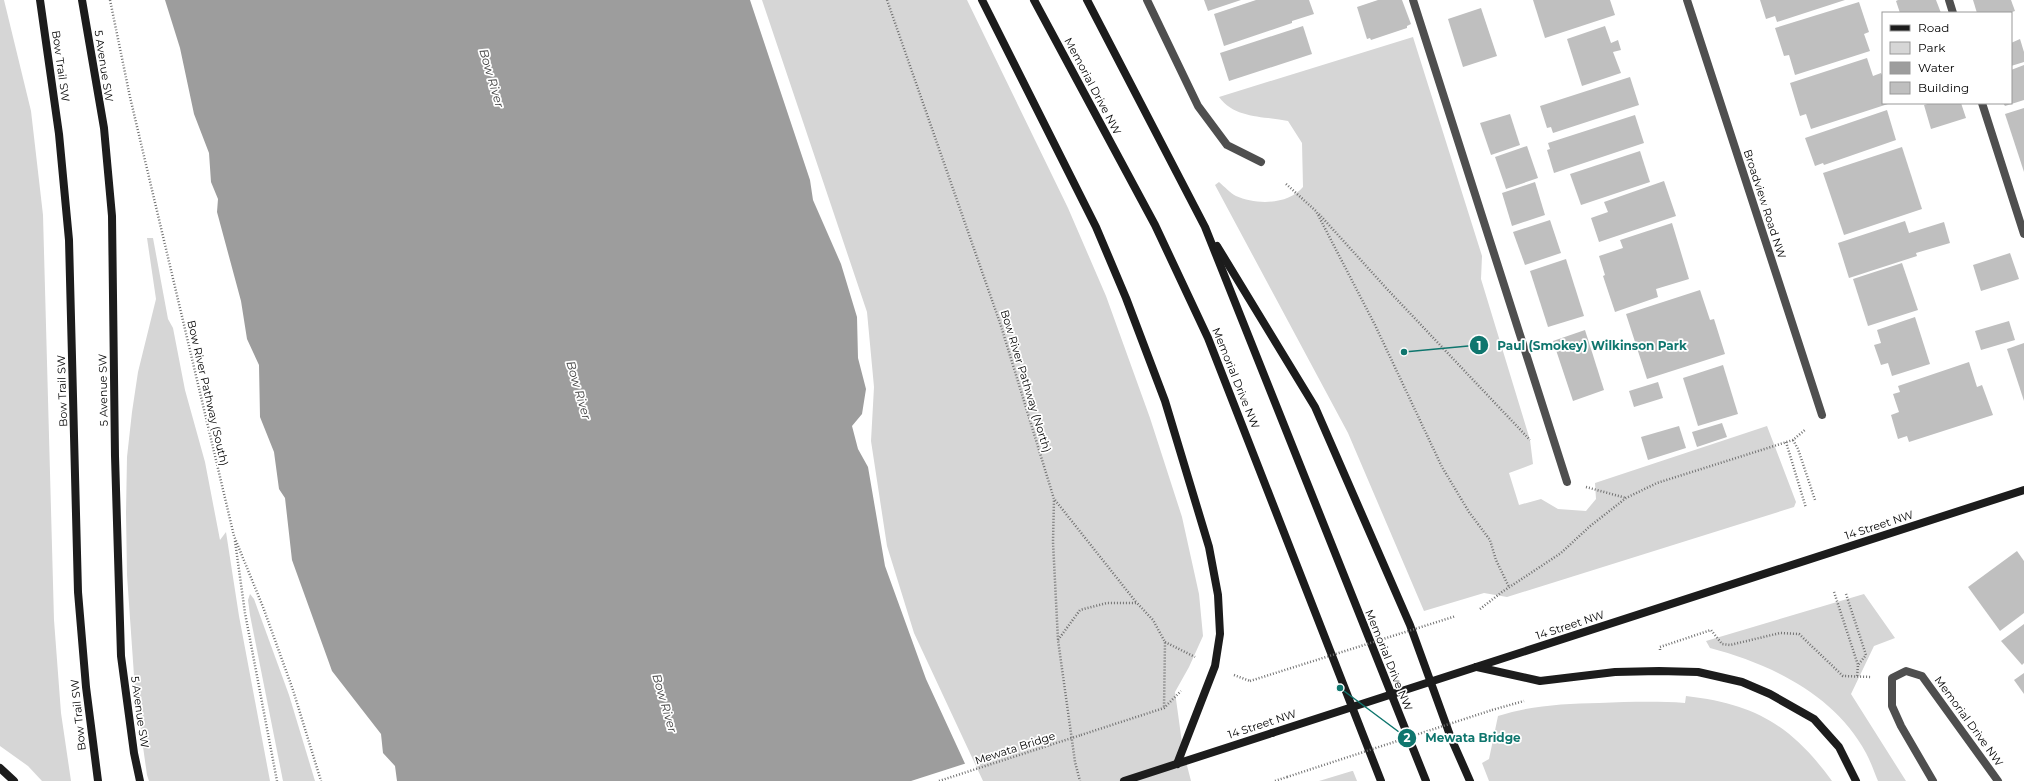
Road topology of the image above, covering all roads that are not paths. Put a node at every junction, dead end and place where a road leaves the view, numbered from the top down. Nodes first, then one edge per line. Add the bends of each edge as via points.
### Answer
1 (40, 0) edge
2 (82, 0) edge
3 (982, 0) edge
4 (1034, 0) edge
5 (1087, 0) edge
6 (1147, 0) edge
7 (1413, 0) edge
8 (1687, 0) edge
9 (1949, 0) edge
10 (1953, 12) edge
11 (1982, 104) edge
12 (1261, 162) dead end
13 (1205, 227) junction
14 (2024, 234) edge
15 (1822, 415) dead end
16 (1567, 482) road end
17 (2024, 490) edge
18 (1476, 667) junction
19 (1178, 764) junction
20 (0, 768) edge
21 (14, 781) edge
22 (98, 781) edge
23 (140, 781) edge
24 (1124, 781) edge
25 (1381, 781) edge
26 (1426, 781) edge
27 (1470, 781) edge
28 (1856, 781) edge
29 (1933, 781) edge
30 (1998, 781) edge

1 - 22 main road, Bow Trail SW via 59,134 69,240 78,592 86,687
2 - 23 main road, 5 Avenue SW via 104,128 112,216 121,656
3 - 19 main road via 1096,227 1126,298 1165,401 1208,547 1218,595 1220,634 1215,666
4 - 25 main road, Memorial Drive NW via 1155,224 1208,338
5 - 13 main road, Memorial Drive NW
6 - 12 street via 1198,106 1227,144
7 - 16 street
8 - 15 street, Broadview Road NW
9 - 10 street
11 - 14 street
13 - 26 main road, Memorial Drive NW
13 - 27 main road via 1315,407 1410,625
17 - 18 main road, 14 Street NW
18 - 19 main road, 14 Street NW, bridge
18 - 28 main road via 1540,681 1615,672 1659,671 1698,672 1742,682 1770,694 1814,719 1839,748
19 - 24 main road, 14 Street NW
20 - 21 main road
29 - 30 street, Memorial Drive NW via 1892,706 1892,678 1906,671 1922,676

